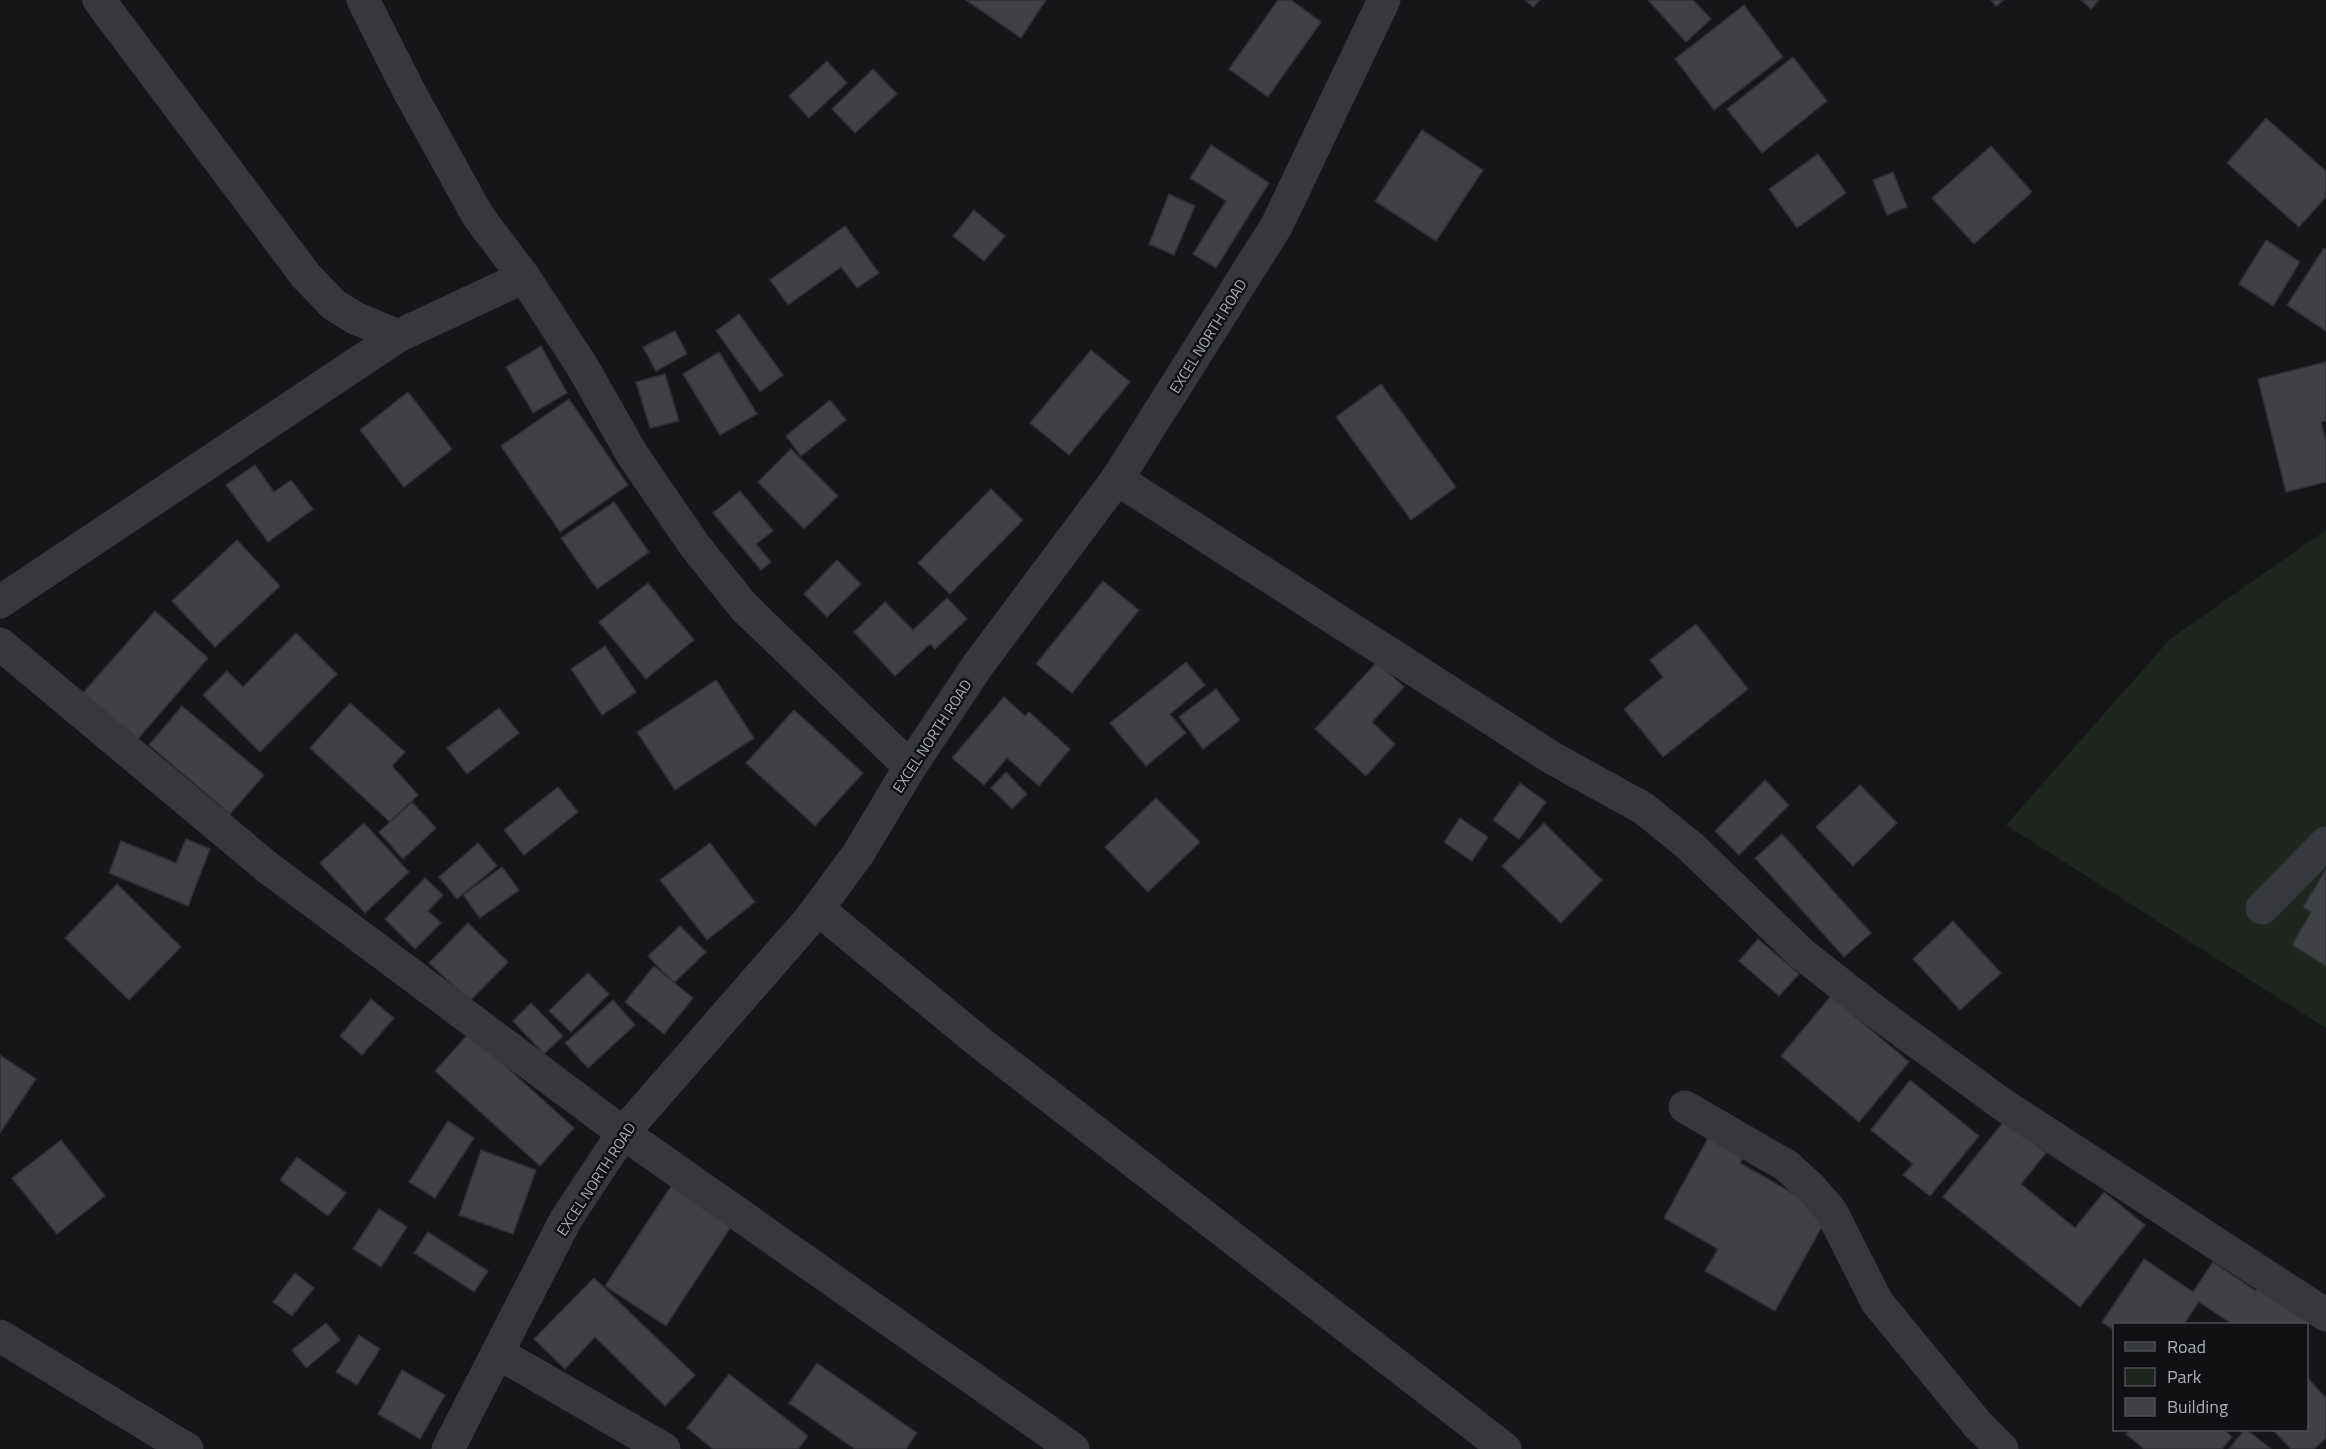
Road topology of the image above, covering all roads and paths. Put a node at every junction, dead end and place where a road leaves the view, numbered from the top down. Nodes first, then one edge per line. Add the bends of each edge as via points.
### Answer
1 (99, 0) edge
2 (363, 0) edge
3 (1384, 0) edge
4 (524, 277) junction
5 (398, 336) junction
6 (1117, 479) junction
7 (0, 602) edge
8 (0, 644) edge
9 (910, 767) junction
10 (2326, 843) edge
11 (2262, 908) dead end
12 (818, 909) junction
13 (1685, 1107) dead end
14 (622, 1133) junction
15 (2326, 1315) edge
16 (0, 1336) edge
17 (498, 1353) junction
18 (187, 1449) edge
19 (448, 1449) edge
20 (664, 1449) edge
21 (1073, 1449) edge
22 (1505, 1449) edge
23 (2002, 1449) edge

1 - 5 street via 306,276 334,305
2 - 4 street via 478,216
3 - 6 street, EXCEL NORTH ROAD via 1277,225
4 - 5 street
4 - 9 street via 582,366 632,454 695,546 744,607
5 - 7 street
6 - 9 street, EXCEL NORTH ROAD via 978,665
6 - 15 street via 1554,759 1643,808 1690,846 1802,954 1876,1012 2002,1104
8 - 14 street via 267,867
9 - 12 street, EXCEL NORTH ROAD via 858,854
10 - 11 street
12 - 14 street, EXCEL NORTH ROAD
12 - 22 street via 978,1041
13 - 23 street via 1787,1166 1811,1188 1831,1211 1877,1302
14 - 17 street, EXCEL NORTH ROAD via 566,1219
14 - 21 street
16 - 18 street
17 - 19 street, EXCEL NORTH ROAD
17 - 20 street

